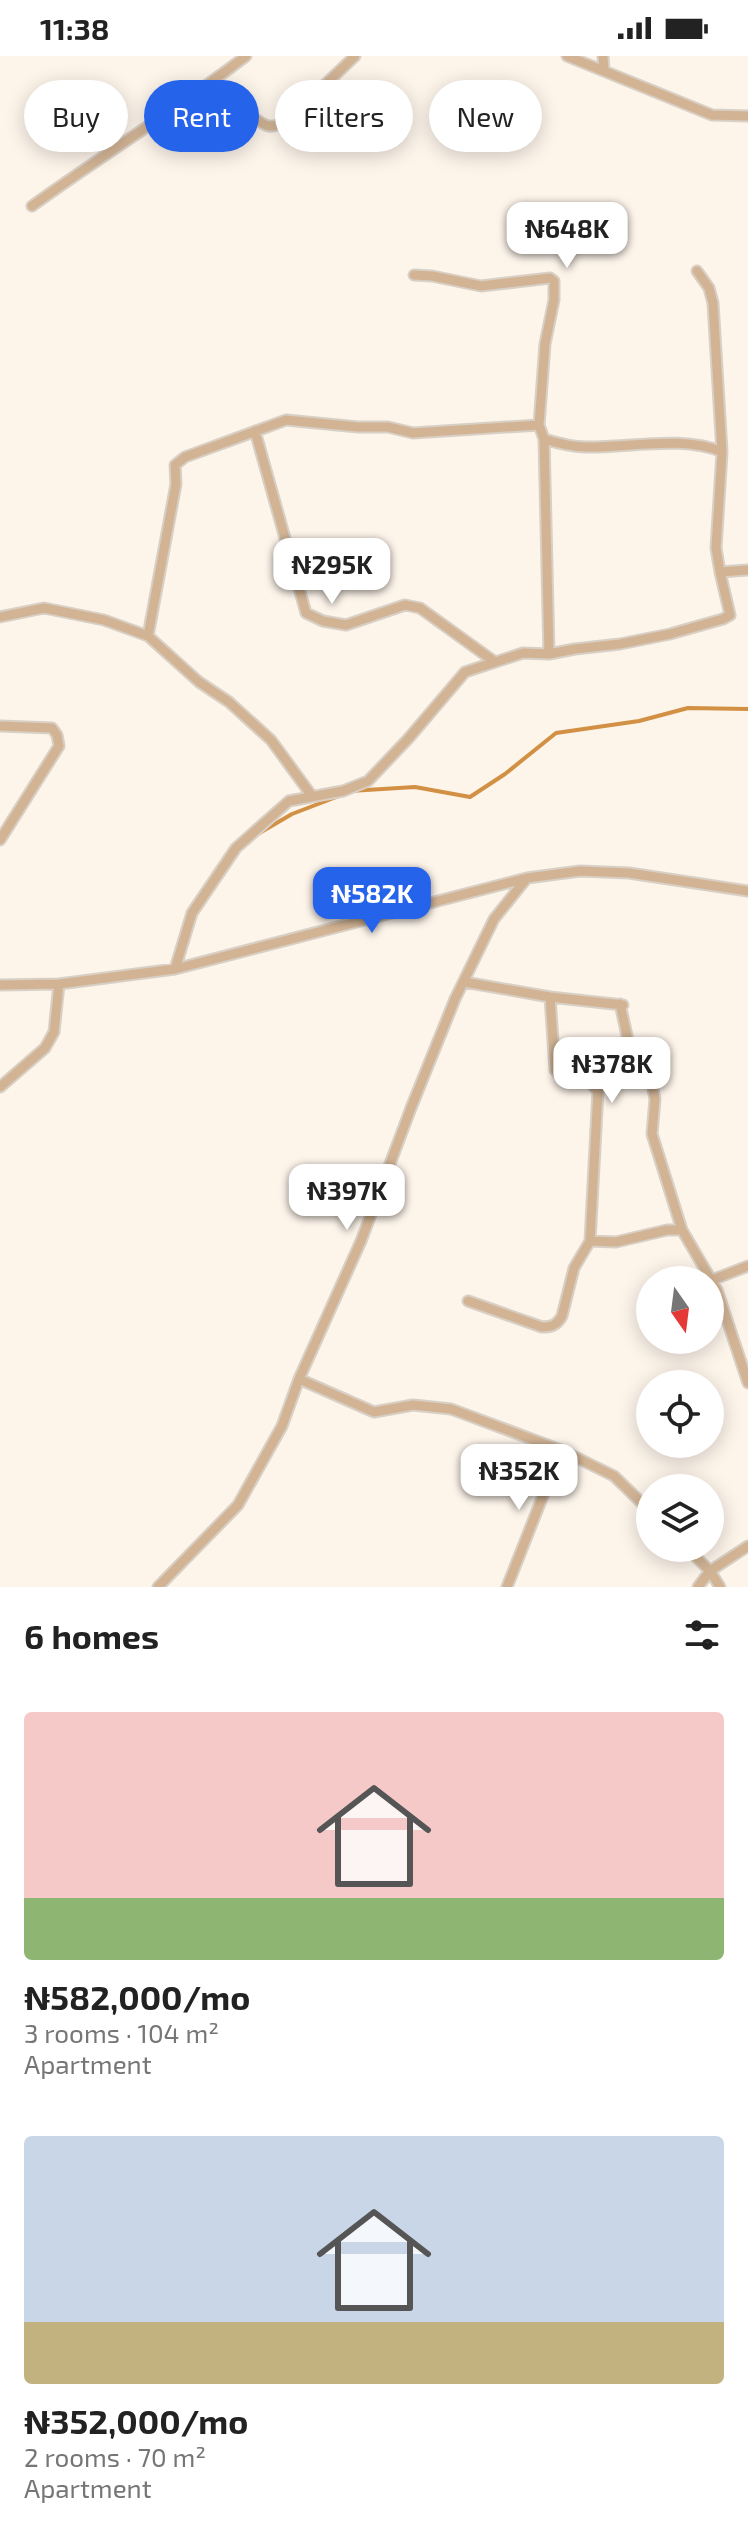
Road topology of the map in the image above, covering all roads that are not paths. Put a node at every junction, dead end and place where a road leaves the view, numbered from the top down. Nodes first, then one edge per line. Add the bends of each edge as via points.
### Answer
1 (246, 56) edge
2 (355, 56) edge
3 (567, 56) edge
4 (603, 56) edge
5 (604, 71) junction
6 (214, 80) edge
7 (748, 116) edge
8 (259, 122) edge
9 (144, 129) edge
10 (32, 206) dead end
11 (697, 271) dead end
12 (414, 275) dead end
13 (539, 425) junction
14 (255, 431) junction
15 (544, 439) junction
16 (722, 452) junction
17 (748, 570) edge
18 (720, 572) junction
19 (0, 617) edge
20 (148, 636) junction
21 (549, 654) junction
22 (495, 662) junction
23 (0, 726) edge
24 (312, 796) junction
25 (0, 840) edge
26 (527, 878) junction
27 (748, 891) edge
28 (175, 969) junction
29 (464, 982) junction
30 (59, 984) junction
31 (0, 985) edge
32 (550, 997) junction
33 (0, 1087) edge
34 (682, 1230) junction
35 (590, 1241) junction
36 (704, 1266) edge
37 (748, 1266) edge
38 (724, 1275) edge
39 (468, 1301) dead end
40 (724, 1311) edge
41 (299, 1379) junction
42 (748, 1383) edge
43 (561, 1450) junction
44 (636, 1497) edge
45 (748, 1546) edge
46 (701, 1562) edge
47 (710, 1571) junction
48 (158, 1587) edge
49 (507, 1587) edge
50 (698, 1587) edge
51 (720, 1587) edge

1 - 6 street
2 - 8 street via 288,120 277,126
3 - 5 street
4 - 5 street
5 - 7 street via 712,115
9 - 10 street
11 - 16 street via 713,303
12 - 13 street via 481,286 554,281
13 - 14 street via 413,433 286,420
13 - 15 street
14 - 20 street via 175,465
14 - 22 street via 306,613 346,625 405,605 420,608
15 - 16 street via 584,448 671,444 710,446
15 - 21 street
16 - 18 street via 716,548
17 - 18 street
18 - 21 street via 730,609 723,619 670,634
19 - 20 street via 44,608 104,620
20 - 24 street via 271,740
21 - 22 street via 523,653
22 - 24 street via 465,672 368,781
23 - 25 street via 52,728 59,746
24 - 28 street via 289,801 236,848 192,913
26 - 27 street via 580,871 629,873
26 - 28 street
26 - 29 street via 494,919
28 - 30 street
29 - 32 street
29 - 41 street via 361,1241
30 - 31 street
30 - 33 street via 54,1032 45,1048
32 - 34 street via 624,1008 628,1040 651,1080 652,1134
32 - 35 street via 555,1070 562,1077 587,1080 598,1091
34 - 35 street via 616,1242
34 - 36 street
35 - 39 street via 574,1268 562,1316 551,1327
37 - 38 street
40 - 42 street
41 - 43 street via 374,1412 413,1405 451,1409
41 - 48 street via 282,1426 238,1505
43 - 44 street via 614,1476
43 - 49 street
45 - 47 street
46 - 47 street
47 - 50 street
47 - 51 street

